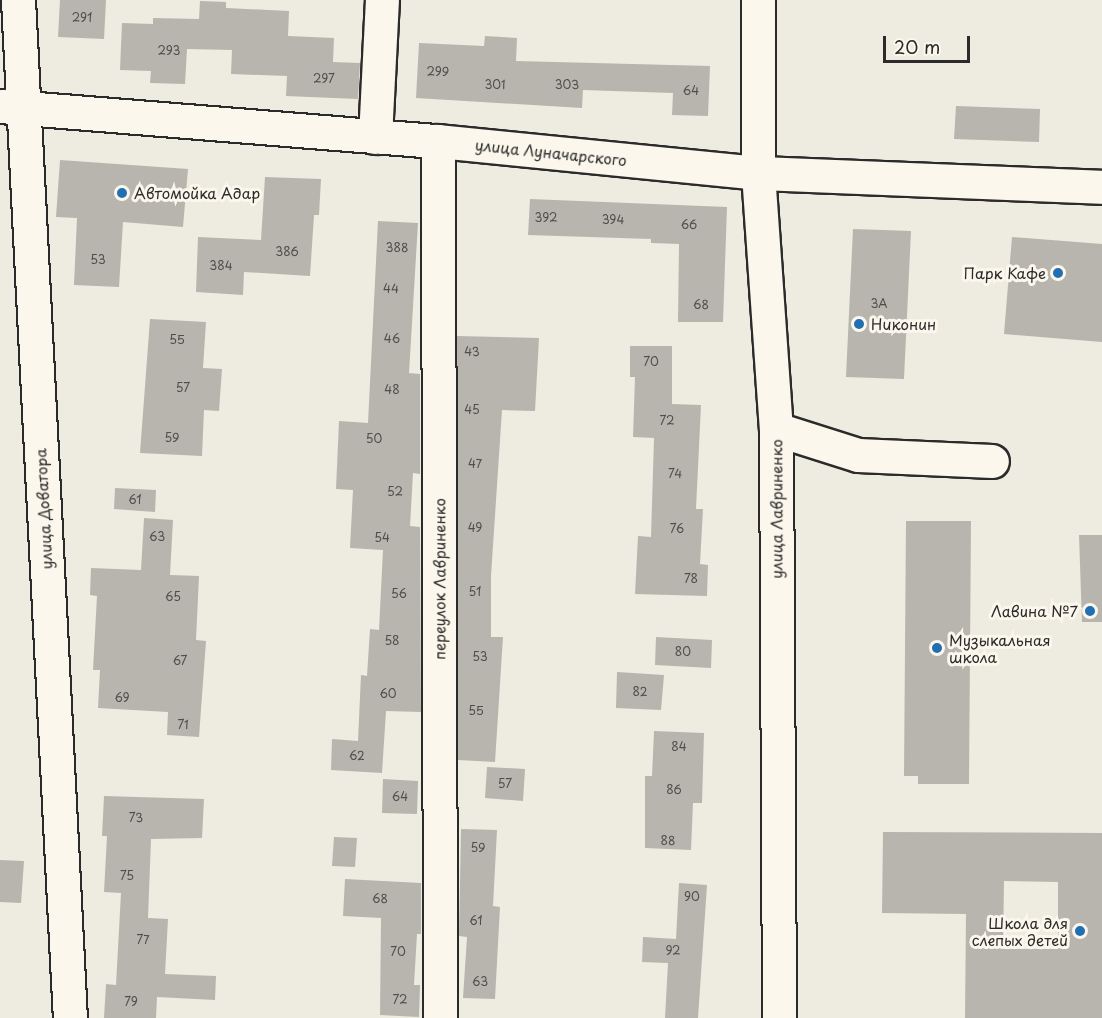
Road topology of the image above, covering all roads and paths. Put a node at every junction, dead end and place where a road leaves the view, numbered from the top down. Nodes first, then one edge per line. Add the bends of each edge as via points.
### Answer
1 (18, 0) edge
2 (382, 0) edge
3 (758, 0) edge
4 (11, 106) edge
5 (375, 137) junction
6 (438, 141) junction
7 (758, 173) junction
8 (1102, 187) edge
9 (776, 429) junction
10 (992, 461) dead end
11 (70, 1018) edge
12 (440, 1018) edge
13 (779, 1018) edge

1 - 4 main road, улица Доватора
2 - 5 main road
3 - 7 main road, улица Лавриненко
4 - 5 main road, улица Луначарского
4 - 11 main road, улица Доватора
5 - 6 main road, улица Луначарского
6 - 7 main road, улица Луначарского
6 - 12 main road, переулок Лавриненко
7 - 8 main road, улица Луначарского
7 - 9 main road, улица Лавриненко
9 - 10 main road via 858,455
9 - 13 main road, улица Лавриненко

